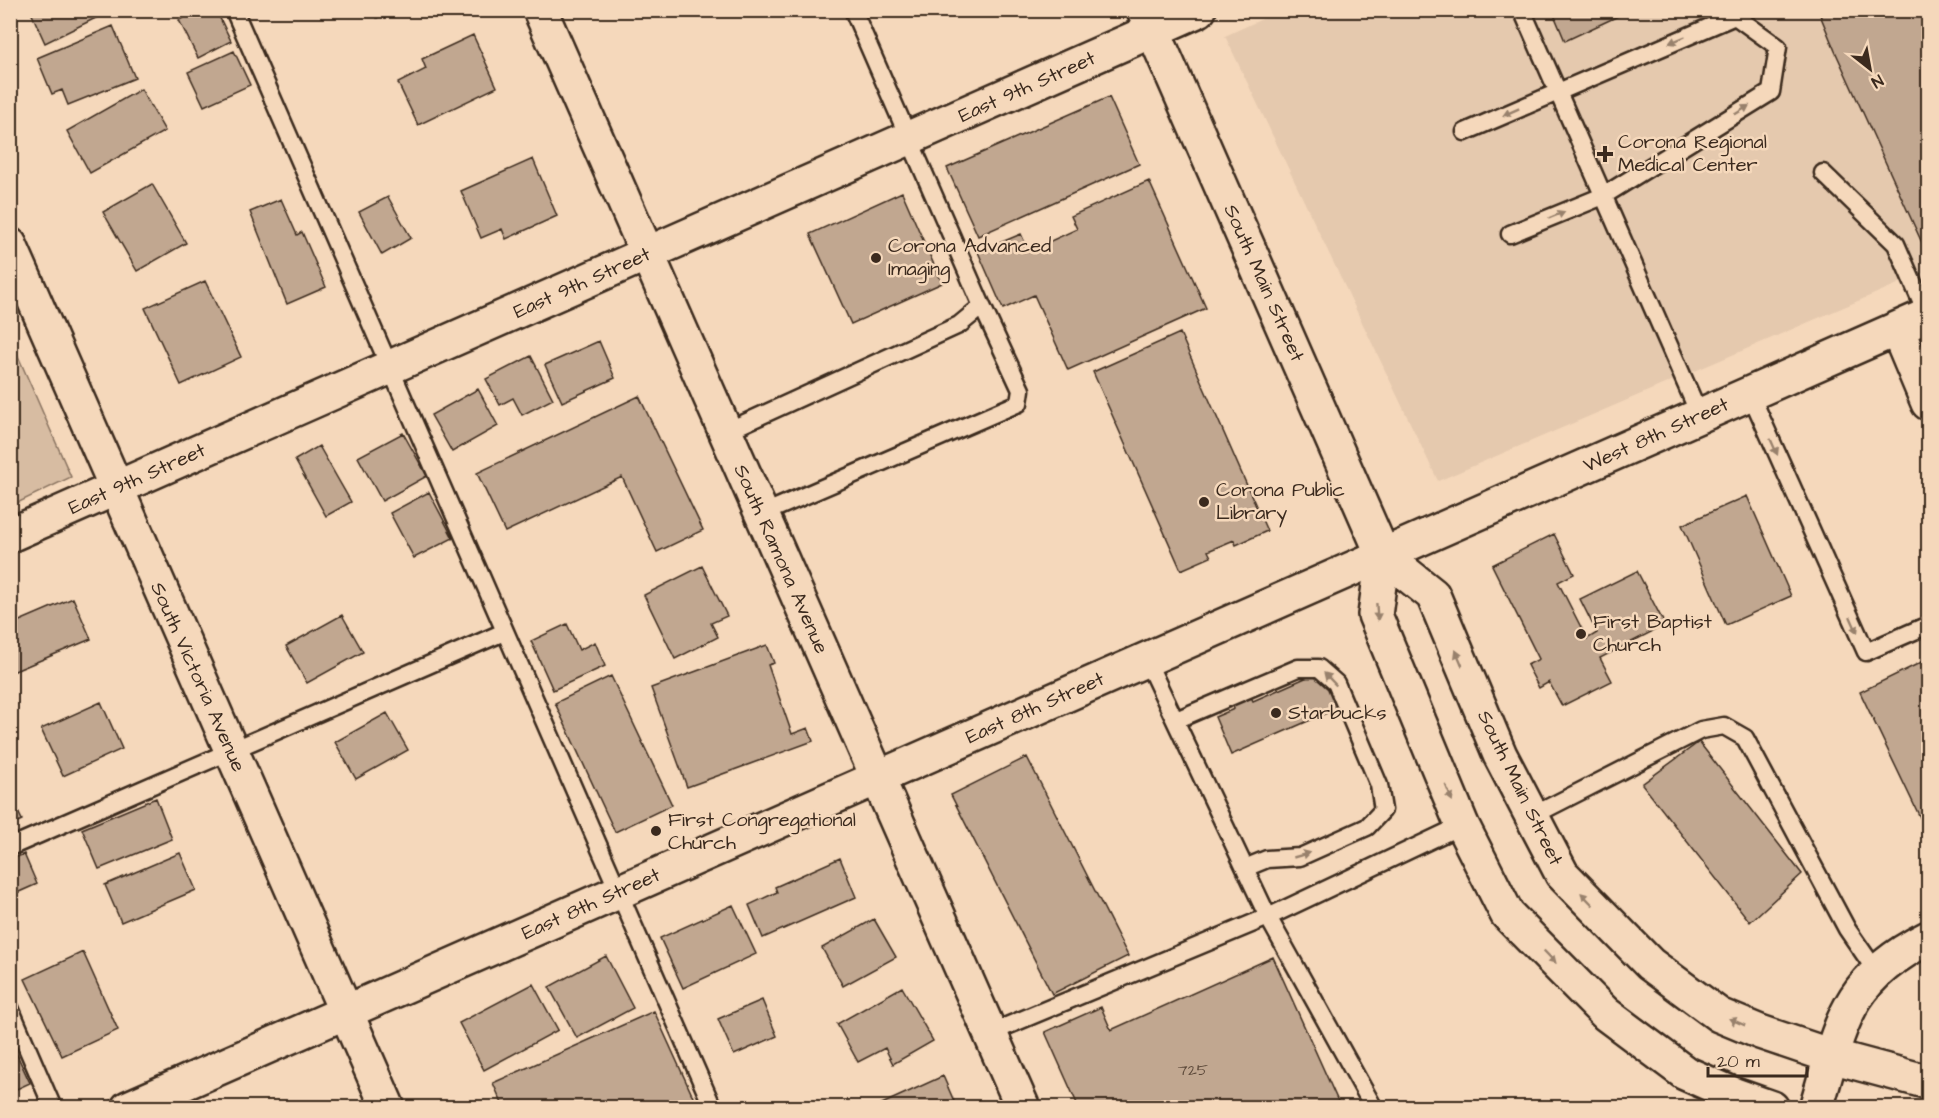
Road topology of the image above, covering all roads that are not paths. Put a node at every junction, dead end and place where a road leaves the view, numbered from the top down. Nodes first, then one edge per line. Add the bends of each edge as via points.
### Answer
1 (234, 10) edge
2 (540, 10) edge
3 (854, 10) edge
4 (1199, 10) edge
5 (1522, 10) edge
6 (1149, 21) edge
7 (1557, 92) junction
8 (1465, 132) dead end
9 (908, 139) junction
10 (1823, 173) dead end
11 (1603, 196) junction
12 (1510, 234) dead end
13 (10, 245) edge
14 (648, 254) junction
15 (982, 306) junction
16 (1928, 315) edge
17 (1897, 329) junction
18 (389, 367) junction
19 (1750, 393) junction
20 (1929, 403) edge
21 (1700, 416) junction
22 (726, 432) junction
23 (117, 489) junction
24 (762, 514) junction
25 (10, 535) edge
26 (1383, 555) junction
27 (1929, 625) edge
28 (504, 632) junction
29 (1146, 659) junction
30 (1176, 720) junction
31 (231, 750) junction
32 (877, 777) junction
33 (1532, 816) junction
34 (1462, 825) junction
35 (10, 847) edge
36 (1245, 868) junction
37 (618, 892) junction
38 (1268, 917) junction
39 (1929, 938) edge
40 (1876, 971) junction
41 (10, 1008) edge
42 (347, 1011) junction
43 (990, 1033) junction
44 (1831, 1056) junction
45 (1929, 1082) edge
46 (53, 1107) edge
47 (128, 1107) edge
48 (388, 1107) edge
49 (713, 1107) edge
50 (1023, 1107) edge
51 (1374, 1107) edge
52 (1772, 1107) edge
53 (1816, 1107) edge

1 - 18 lane
2 - 14 street, South Ramona Avenue
3 - 9 lane
4 - 6 street, East 9th Street
5 - 7 lane
6 - 9 street, East 9th Street
6 - 26 street, South Main Street
7 -> 8 lane
7 - 11 lane
11 -> 7 lane via 1771,92 1778,47 1735,16
9 - 14 street, East 9th Street
9 - 15 lane
10 - 16 lane via 1896,244
12 -> 11 lane
11 - 21 lane
13 - 23 street, South Victoria Avenue
14 - 18 street, East 9th Street
14 - 22 street, South Ramona Avenue
15 - 22 lane via 958,325
15 - 24 lane via 1021,390 1019,403
16 - 17 street, West 8th Street
17 - 19 street, West 8th Street
17 - 20 street
18 - 23 street, East 9th Street
18 - 28 lane
19 - 21 street, West 8th Street
19 -> 27 lane via 1866,652
21 - 26 street, West 8th Street
22 - 24 street, South Ramona Avenue
23 - 25 street, East 9th Street
23 - 31 street, South Victoria Avenue
24 - 32 street, South Ramona Avenue
26 - 29 street, East 8th Street
33 -> 26 street, South Main Street via 1500,755 1432,595
26 -> 34 street via 1375,615
28 - 31 lane
28 - 37 lane
29 - 30 lane
29 - 32 street, East 8th Street
30 - 36 lane
36 -> 30 lane via 1267,859 1300,857 1367,827 1383,810 1379,785 1335,683 1319,668 1298,668
31 - 35 lane
31 - 42 street, South Victoria Avenue
32 - 37 street, East 8th Street
32 - 43 street, South Ramona Avenue
33 - 40 lane via 1701,730 1724,726 1745,738 1847,929
44 -> 33 street, South Main Street via 1719,1015 1650,964 1562,874
34 - 38 lane
34 -> 52 street via 1507,914 1606,1014 1685,1073
36 - 38 lane
37 - 42 street, East 8th Street
37 - 49 lane
38 - 43 lane
38 - 51 lane
39 - 40 street
40 - 44 street via 1855,995
41 - 46 lane
42 - 47 street, East 8th Street
42 - 48 street, South Victoria Avenue
43 - 50 street, South Ramona Avenue
44 - 45 street, South Main Street
44 - 53 street

